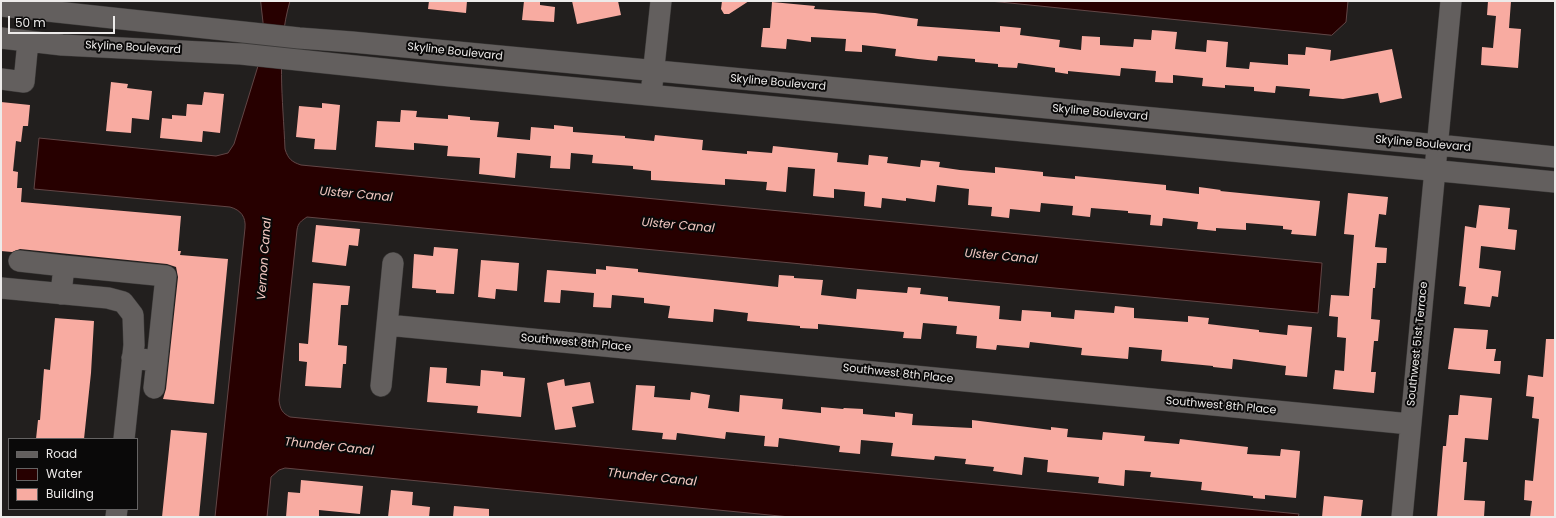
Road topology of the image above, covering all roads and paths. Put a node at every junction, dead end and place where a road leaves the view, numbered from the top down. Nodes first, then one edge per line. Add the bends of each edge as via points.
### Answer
1 (661, 1) edge
2 (1451, 1) edge
3 (32, 5) edge
4 (1, 6) edge
5 (1, 38) edge
6 (28, 42) junction
7 (654, 71) junction
8 (1, 79) edge
9 (651, 95) junction
10 (1438, 145) junction
11 (1555, 157) edge
12 (1434, 172) junction
13 (1555, 182) edge
14 (19, 261) dead end
15 (393, 263) dead end
16 (64, 266) junction
17 (1, 288) edge
18 (61, 294) junction
19 (387, 325) junction
20 (132, 358) junction
21 (157, 361) junction
22 (381, 386) dead end
23 (154, 388) dead end
24 (1410, 424) junction
25 (124, 438) edge
26 (1402, 517) edge

1 - 7 street
2 - 10 street
3 - 4 street, Skyline Boulevard
3 - 7 street, Skyline Boulevard via 259,34
5 - 6 street, Skyline Boulevard
6 - 8 street via 24,82
6 - 9 street, Skyline Boulevard via 255,56
7 - 9 street
7 - 10 street, Skyline Boulevard
9 - 12 street, Skyline Boulevard
10 - 11 street, Skyline Boulevard
10 - 12 street, Southwest 51st Terrace
12 - 13 street, Skyline Boulevard
12 - 24 street, Southwest 51st Terrace
14 - 16 street
15 - 19 street
16 - 18 street
16 - 21 street via 166,276
17 - 18 street
18 - 20 street via 108,298 123,302 133,315
19 - 22 street
19 - 24 street, Southwest 8th Place
20 - 21 street
20 - 25 street
21 - 23 street
24 - 26 street, Southwest 51st Terrace

